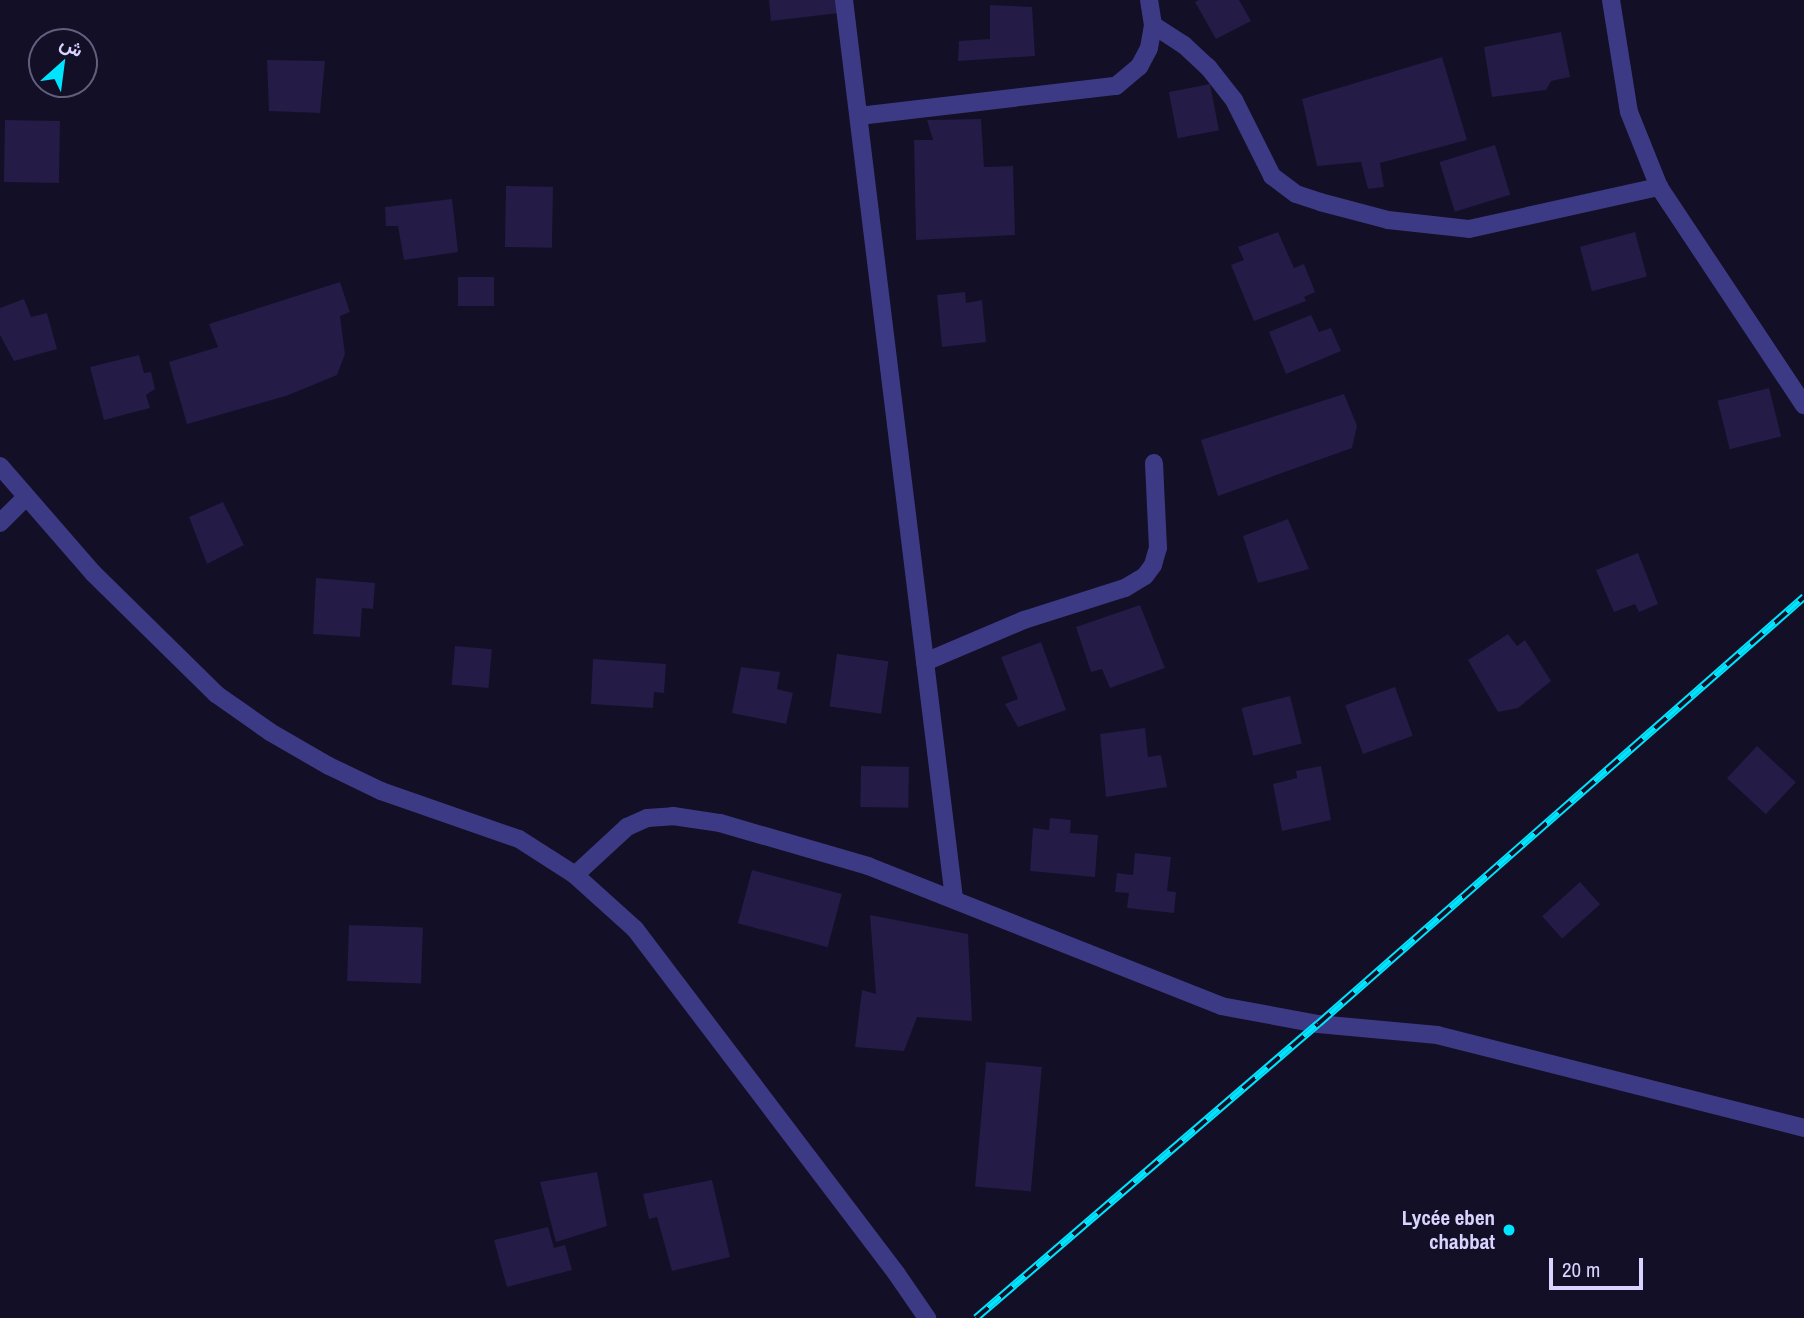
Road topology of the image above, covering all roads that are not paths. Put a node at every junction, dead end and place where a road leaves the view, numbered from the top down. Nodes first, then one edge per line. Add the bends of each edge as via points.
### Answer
1 (844, 0) edge
2 (1149, 0) edge
3 (1611, 0) edge
4 (1153, 25) junction
5 (859, 116) junction
6 (1659, 187) junction
7 (1796, 376) edge
8 (1804, 405) edge
9 (1154, 463) dead end
10 (0, 466) edge
11 (26, 497) junction
12 (0, 523) edge
13 (925, 662) junction
14 (575, 875) junction
15 (954, 899) junction
16 (1804, 1128) edge
17 (927, 1318) edge

1 - 5 street
2 - 4 street
3 - 6 street via 1629,112
4 - 5 street via 1139,67 1116,86
4 - 6 street via 1208,66 1234,100 1272,176 1296,194 1320,202 1388,220 1469,229
5 - 13 street
6 - 7 street
7 - 8 street
9 - 13 street via 1158,548 1145,576 1125,588 1024,620
10 - 11 street
11 - 12 street
11 - 14 street via 171,653 216,694 270,732 381,791 519,839
13 - 15 street
14 - 15 street via 627,827 647,817 673,816 720,822 766,835
14 - 17 street via 635,929
15 - 16 street via 1221,1006 1294,1021 1437,1035

